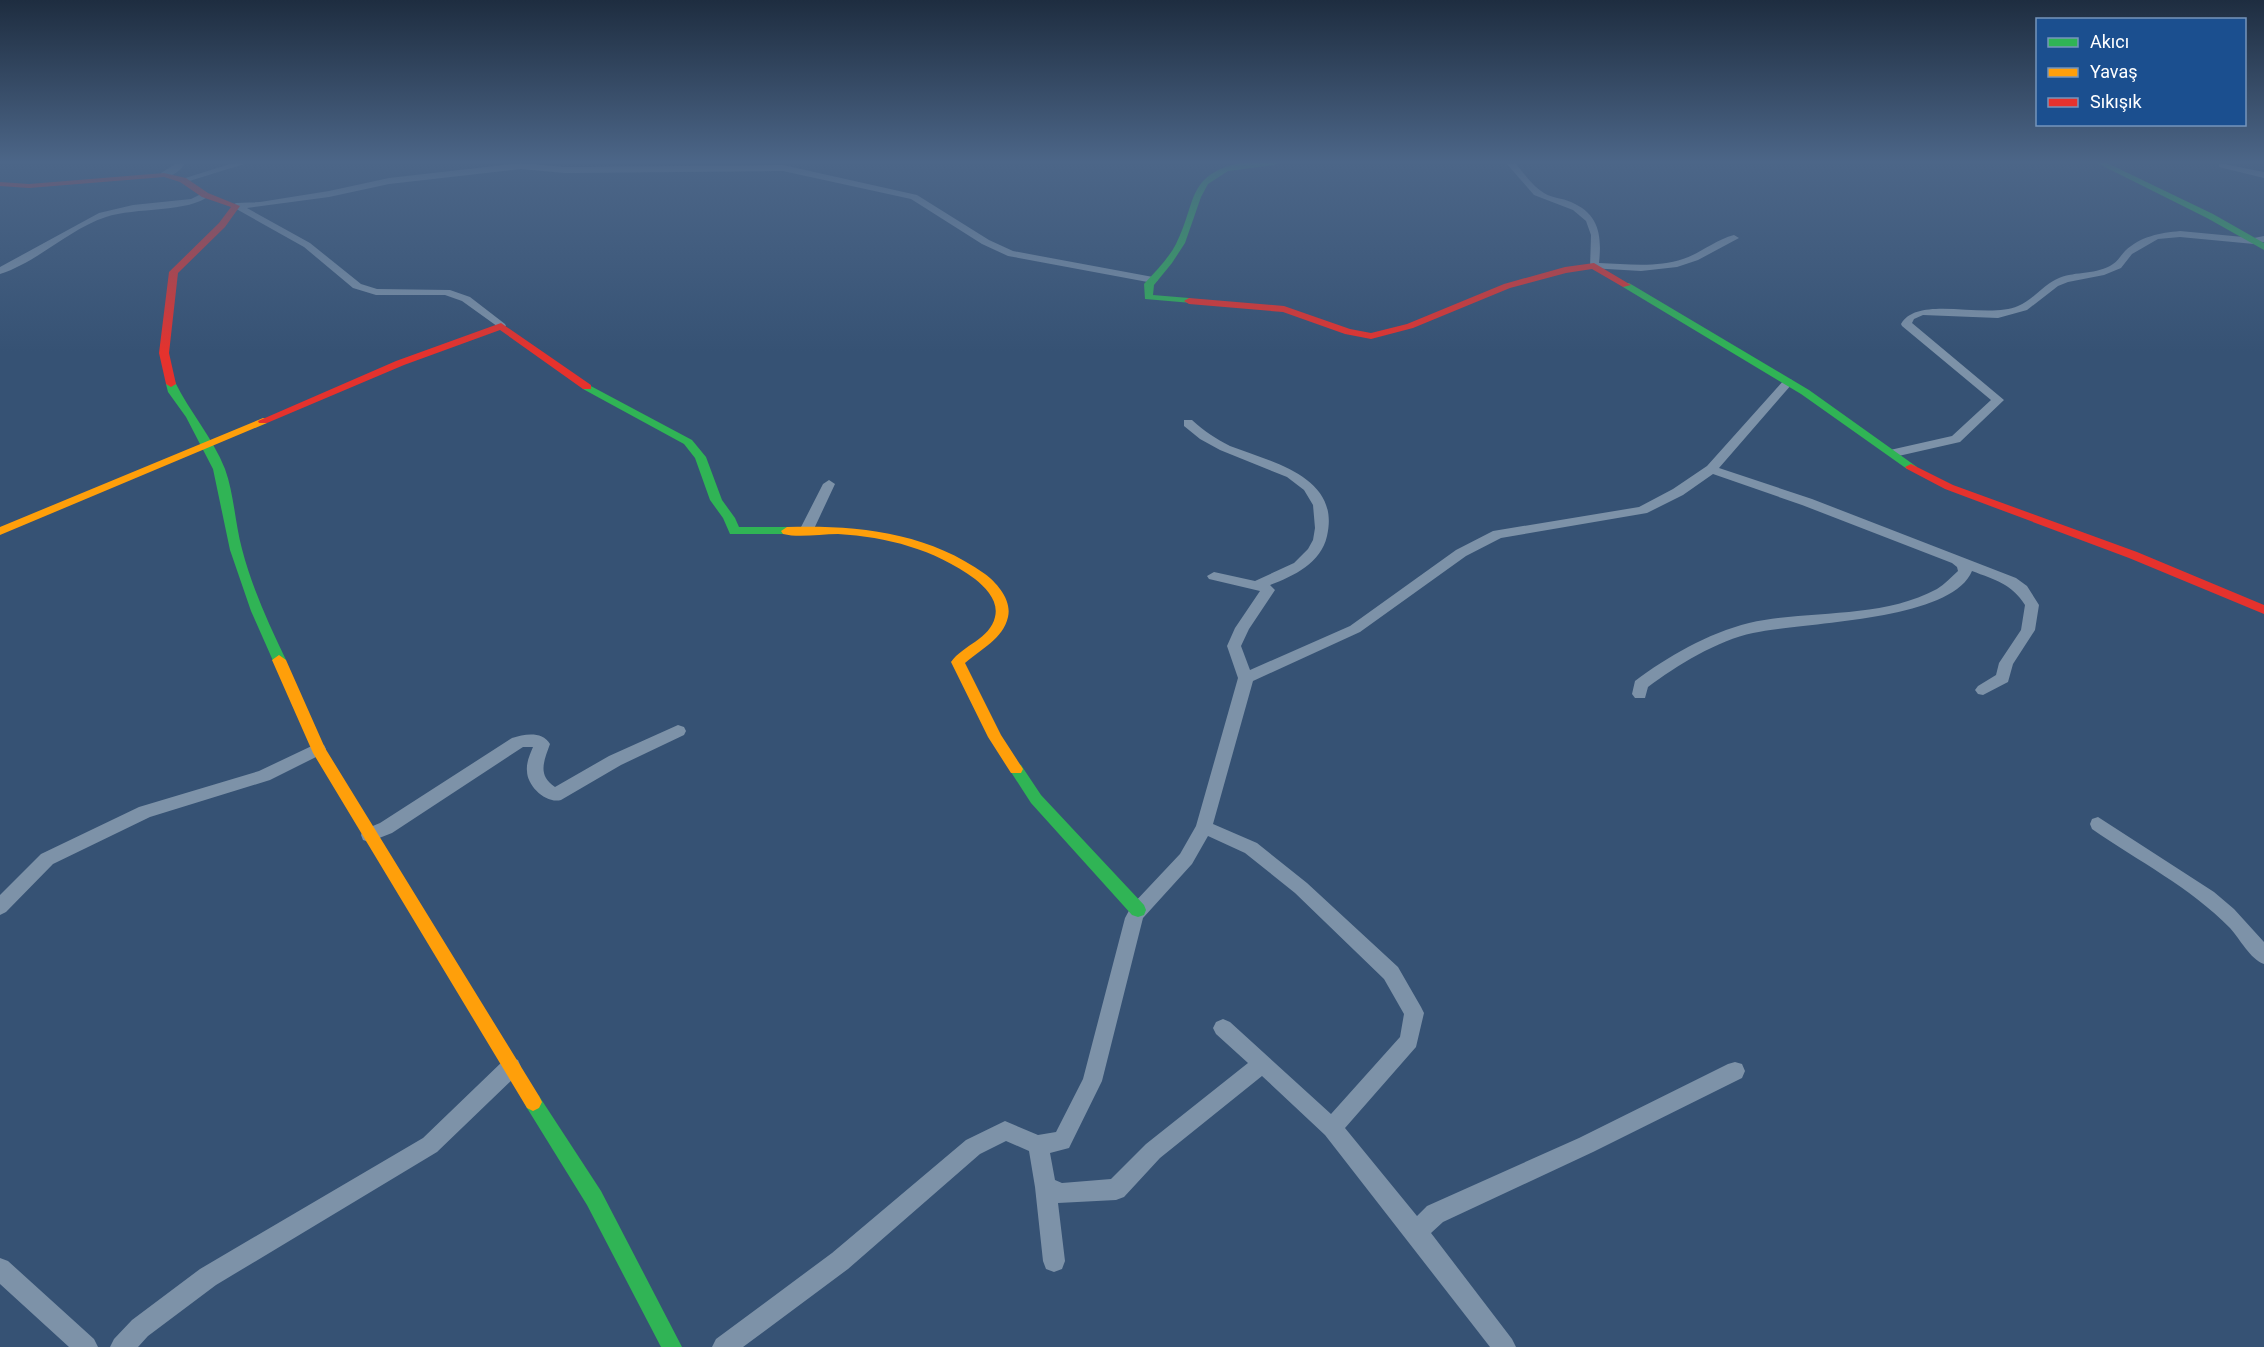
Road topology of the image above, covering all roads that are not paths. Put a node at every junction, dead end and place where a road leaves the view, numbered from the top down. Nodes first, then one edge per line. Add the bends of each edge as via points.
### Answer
1 (83, 226) edge
2 (221, 226) edge
3 (273, 226) edge
4 (961, 226) edge
5 (1188, 226) edge
6 (1594, 226) edge
7 (2229, 226) edge
8 (1734, 238) dead end
9 (2261, 242) edge
10 (1594, 266) junction
11 (0, 272) edge
12 (1154, 280) junction
13 (501, 326) junction
14 (1788, 382) junction
15 (1188, 423) dead end
16 (207, 444) junction
17 (1894, 453) junction
18 (1711, 469) junction
19 (829, 484) dead end
20 (0, 531) edge
21 (806, 531) junction
22 (1957, 560) junction
23 (1214, 576) dead end
24 (1257, 585) junction
25 (2264, 610) edge
26 (1246, 678) junction
27 (1983, 690) dead end
28 (1640, 694) dead end
29 (678, 731) dead end
30 (318, 749) junction
31 (2098, 824) dead end
32 (1204, 827) junction
33 (369, 835) junction
34 (0, 907) edge
35 (1138, 910) junction
36 (2264, 956) edge
37 (1223, 1028) dead end
38 (1262, 1064) junction
39 (511, 1067) junction
40 (1735, 1071) dead end
41 (1332, 1128) junction
42 (1038, 1144) junction
43 (1046, 1187) junction
44 (1416, 1233) junction
45 (1054, 1261) dead end
46 (0, 1269) edge
47 (86, 1347) edge
48 (122, 1347) edge
49 (672, 1347) edge
50 (724, 1347) edge
51 (1504, 1347) edge

1 - 11 street
2 - 16 street via 174,272 164,352 173,392
3 - 13 street via 308,245 357,286 376,292 446,292 466,299
4 - 12 street via 993,248 1011,254
5 - 12 street via 1162,274
6 - 10 street
7 - 9 street
8 - 10 street via 1719,241 1689,261 1656,266
9 - 17 street via 2180,234 2156,236 2129,252 2117,266 2054,284 2023,308 1998,315 1922,312 1910,317 1906,324 1998,400 1956,439
10 - 12 street via 1545,275 1373,336 1284,309 1148,297 1149,284
10 - 14 street
13 - 16 street via 400,363
13 - 21 street via 592,391 688,442 700,457 716,500 734,531
14 - 17 street
14 - 18 street
15 - 24 street via 1225,448 1299,478 1323,512 1321,536 1310,557 1295,570
16 - 20 street
16 - 30 street via 219,469 236,550 257,611
17 - 25 street via 1914,469 1949,487 2122,551
18 - 22 street
18 - 26 street via 1642,510 1498,534 1461,553 1355,629
19 - 21 street
21 - 35 street via 869,535 931,547 964,564 992,587 1001,599 1001,620 989,639 958,662 995,737 1036,799
22 - 27 street via 2011,581 2022,589 2032,605 2028,630 2006,663 2003,678
22 - 28 street via 1964,565 1965,572 1944,591 1921,601 1870,614 1750,628 1665,666 1640,685
23 - 24 street
24 - 26 street via 1268,591 1234,646
26 - 32 street
29 - 33 street via 605,765 555,795 534,779 542,744 531,739 518,742 386,828
30 - 33 street
30 - 34 street via 264,776 146,812 47,859
31 - 36 street via 2220,905
32 - 35 street via 1186,859
32 - 41 street via 1251,848 1301,888 1391,973 1414,1013 1409,1041
33 - 39 street
35 - 42 street via 1092,1081 1062,1141
37 - 38 street
38 - 41 street
38 - 43 street via 1153,1151 1116,1189 1062,1194
39 - 48 street via 430,1145 208,1277 140,1328
39 - 49 street via 594,1198
40 - 44 street via 1435,1214
41 - 44 street
42 - 43 street
42 - 50 street via 1005,1131 973,1147 840,1260
43 - 45 street
44 - 51 street
46 - 47 street

